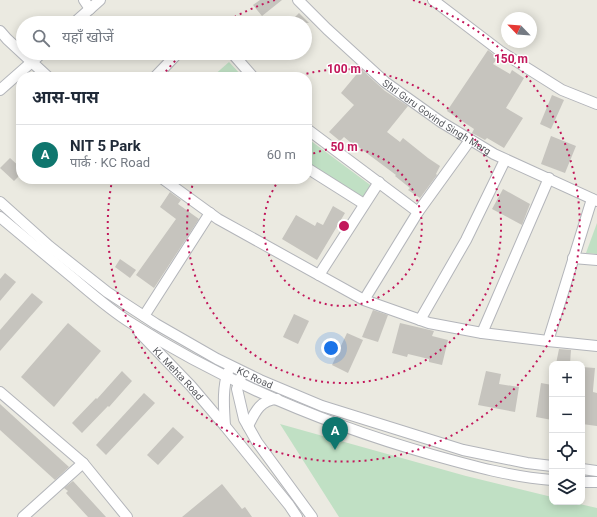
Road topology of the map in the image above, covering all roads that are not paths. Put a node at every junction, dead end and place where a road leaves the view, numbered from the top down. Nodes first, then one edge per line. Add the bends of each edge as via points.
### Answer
1 (100, 0) edge
2 (298, 0) edge
3 (433, 0) edge
4 (87, 4) edge
5 (79, 16) edge
6 (0, 31) edge
7 (16, 46) edge
8 (172, 60) edge
9 (238, 60) edge
10 (32, 62) joint
11 (21, 72) edge
12 (43, 72) edge
13 (162, 72) edge
14 (249, 72) edge
15 (16, 76) edge
16 (0, 90) edge
17 (597, 104) edge
18 (312, 133) edge
19 (470, 140) junction
20 (505, 160) junction
21 (312, 171) edge
22 (549, 178) junction
23 (379, 182) junction
24 (170, 184) edge
25 (594, 200) edge
26 (0, 202) edge
27 (364, 204) junction
28 (418, 212) junction
29 (210, 213) junction
30 (0, 217) edge
31 (573, 258) junction
32 (597, 260) edge
33 (319, 275) junction
34 (364, 300) junction
35 (144, 316) junction
36 (420, 320) junction
37 (130, 323) junction
38 (482, 333) junction
39 (548, 341) junction
40 (597, 346) edge
41 (231, 366) junction
42 (243, 371) junction
43 (226, 377) junction
44 (238, 383) junction
45 (0, 392) edge
46 (277, 399) junction
47 (225, 426) junction
48 (248, 426) junction
49 (83, 463) junction
50 (549, 466) edge
51 (585, 469) edge
52 (597, 471) edge
53 (549, 480) edge
54 (585, 482) edge
55 (597, 482) edge
56 (23, 517) edge
57 (127, 517) edge
58 (297, 517) edge
59 (312, 517) edge

1 - 4 street
2 - 19 street, Shri Guru Govind Singh Marg via 386,82
3 - 17 street via 500,51 562,90
4 - 5 street
6 - 7 street
8 - 13 street
9 - 14 street
10 - 11 street
10 - 12 street
15 - 16 street
18 - 23 street
19 - 20 street, Shri Guru Govind Singh Marg
19 - 28 street
20 - 22 street, Shri Guru Govind Singh Marg
20 - 36 street via 466,240
21 - 27 street
22 - 25 street, Shri Guru Govind Singh Marg
22 - 38 street
23 - 27 street
23 - 28 street
24 - 29 street
25 - 31 street
26 - 35 street, KC Road via 49,246 107,292
27 - 33 street
28 - 34 street
29 - 33 street
29 - 35 street
30 - 37 street
31 - 32 street
31 - 39 street
33 - 34 street
34 - 36 street
35 - 41 street, KC Road
36 - 38 street
37 - 43 street
37 - 47 street, KL Mehta Road via 191,386
38 - 39 street
39 - 40 street
41 - 42 street, KC Road
41 - 43 street
42 - 44 street
42 - 50 street, KC Road via 322,406 395,430 463,450
43 - 44 street
43 - 47 street
44 - 46 street
44 - 48 street via 242,411
45 - 49 street
46 - 48 street via 260,405
46 - 53 street via 388,442 461,463
47 - 58 street, KL Mehta Road
48 - 59 street via 256,442
49 - 56 street
49 - 57 street
51 - 52 street
54 - 55 street

